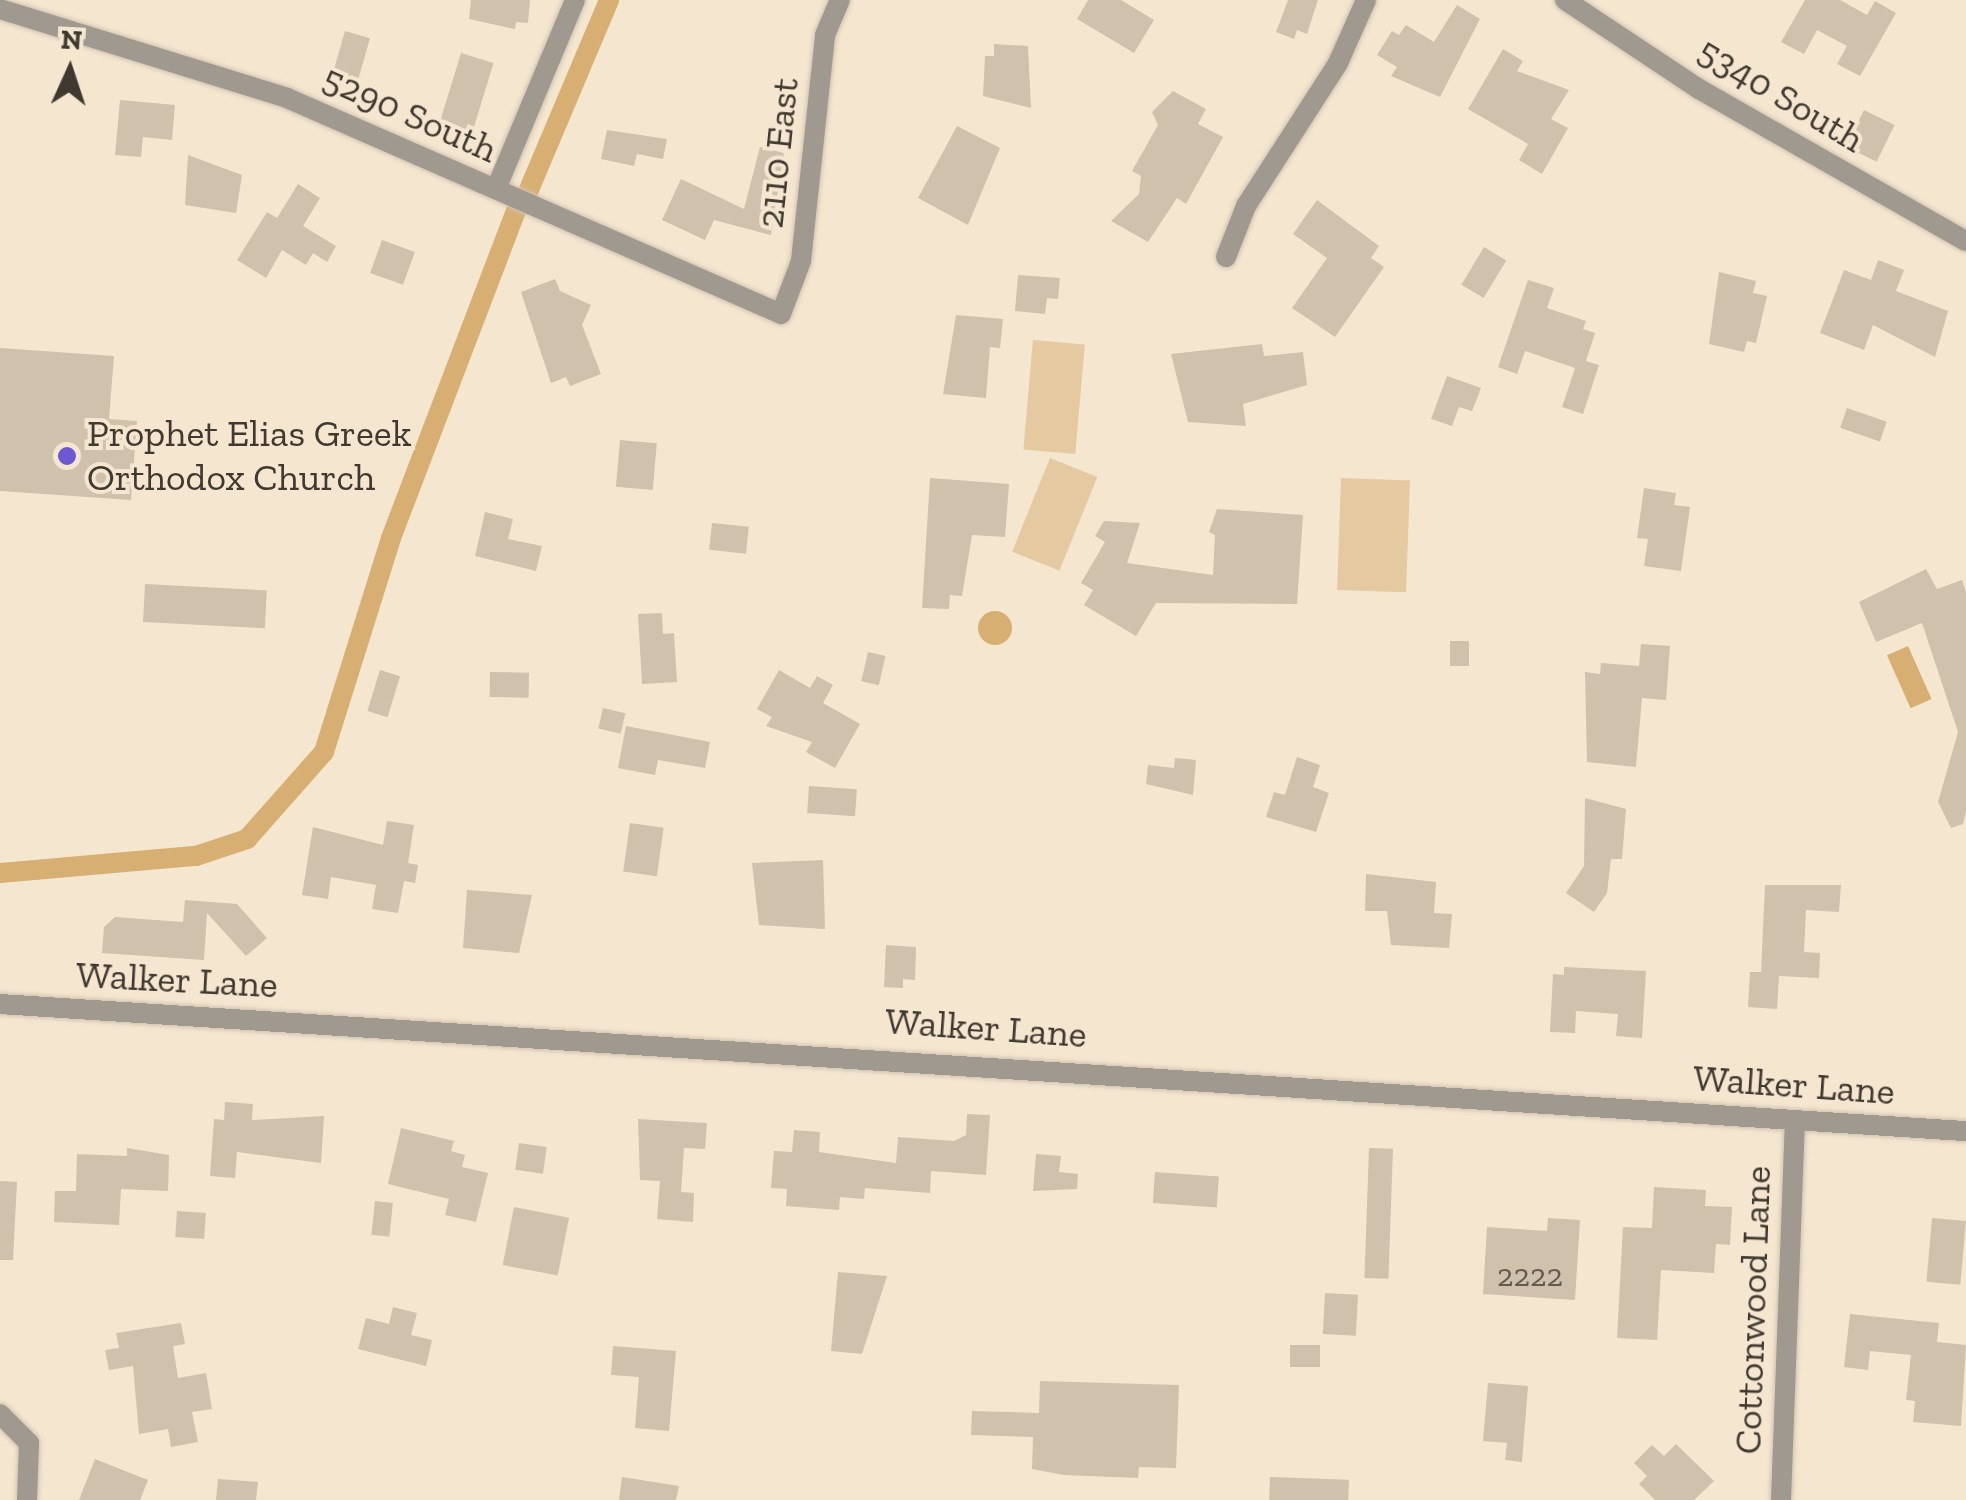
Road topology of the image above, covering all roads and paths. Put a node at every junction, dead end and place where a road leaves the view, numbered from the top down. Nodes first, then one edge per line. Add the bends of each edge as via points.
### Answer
1 (575, 0) edge
2 (840, 0) edge
3 (1366, 0) edge
4 (1565, 0) edge
5 (0, 9) edge
6 (496, 190) junction
7 (1966, 241) edge
8 (1226, 257) dead end
9 (781, 314) joint
10 (0, 1004) edge
11 (1796, 1122) junction
12 (1966, 1132) edge
13 (0, 1414) edge
14 (28, 1500) edge
15 (1780, 1500) edge

1 - 6 street
2 - 9 street, 2110 East via 825,35 800,261
3 - 8 street via 1343,54 1246,206
4 - 7 street, 5340 South via 1699,89
5 - 6 street, 5290 South via 228,76
6 - 9 street, 5290 South
10 - 11 street, Walker Lane via 978,1062
11 - 12 street, Walker Lane
11 - 15 street, Cottonwood Lane
13 - 14 street via 29,1443

